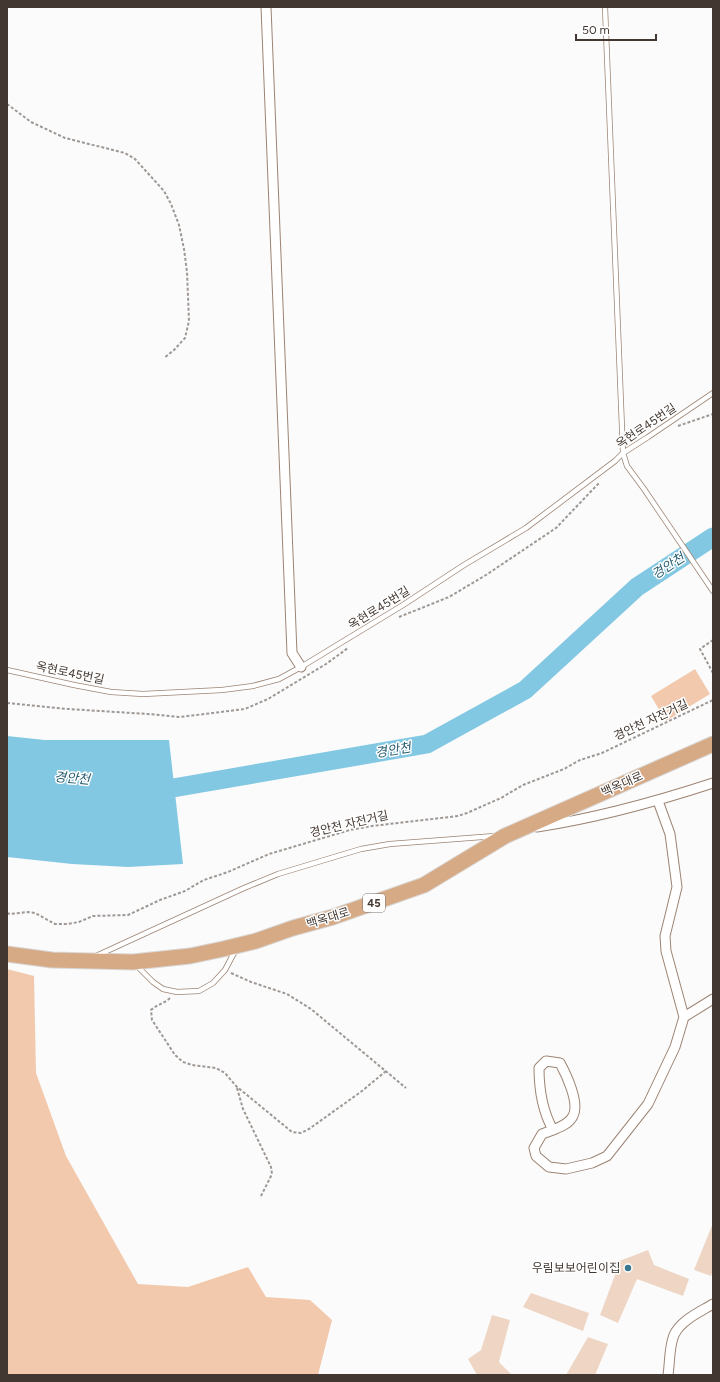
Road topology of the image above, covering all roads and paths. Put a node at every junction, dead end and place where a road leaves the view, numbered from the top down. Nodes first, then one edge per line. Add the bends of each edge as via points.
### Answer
1 (266, 7) edge
2 (605, 7) edge
3 (7, 104) edge
4 (164, 358) dead end
5 (713, 393) edge
6 (713, 414) edge
7 (677, 427) dead end
8 (623, 452) junction
9 (600, 482) dead end
10 (713, 591) edge
11 (396, 619) dead end
12 (713, 640) edge
13 (349, 647) dead end
14 (300, 667) junction
15 (7, 670) edge
16 (713, 674) edge
17 (713, 700) edge
18 (7, 703) edge
19 (713, 744) edge
20 (713, 783) edge
21 (658, 801) junction
22 (511, 833) junction
23 (7, 913) edge
24 (238, 945) junction
25 (7, 954) edge
26 (85, 962) junction
27 (133, 962) junction
28 (225, 970) junction
29 (176, 992) junction
30 (713, 999) edge
31 (684, 1016) junction
32 (386, 1071) junction
33 (236, 1086) junction
34 (406, 1088) dead end
35 (553, 1130) junction
36 (260, 1198) dead end
37 (713, 1304) edge
38 (668, 1375) edge

1 - 14 street via 292,653
2 - 8 lane
3 - 4 path via 31,122 65,138 125,153 135,159 164,191 179,225 184,249 189,321 185,338
5 - 8 lane, 옥현로45번길
6 - 7 path
8 - 10 lane via 627,466
8 - 14 lane, 옥현로45번길 via 615,461 526,528
9 - 11 path via 556,528 449,597
12 - 16 path via 700,649
13 - 18 path via 268,699 245,709 180,717
14 - 15 lane, 옥현로45번길 via 279,679 253,686 143,694 104,691
17 - 23 path, 경안천 자전거길 via 602,753 580,760 458,816 387,823 350,830 269,854 128,915 101,915 79,922 55,924 35,913
19 - 22 main road, 백옥대로 / 45
20 - 21 street
21 - 22 street via 577,821
21 - 31 street via 670,834 677,887 665,936 666,951
22 - 24 main road, 백옥대로 / 45 via 424,885 333,917
22 - 26 lane via 390,844 278,874
24 - 27 main road, 백옥대로 / 45 via 190,956
24 - 28 lane
25 - 26 main road, 백옥대로 / 45
26 - 27 main road, 백옥대로 / 45
27 - 29 lane via 158,986
28 - 29 lane via 213,983 199,991
28 - 32 path via 287,994 311,1009
29 - 33 path via 167,1001 157,1004 151,1010 152,1020 165,1041 183,1062 216,1068
30 - 31 street
31 - 35 street via 675,1048 648,1104 607,1156 592,1163 566,1169 549,1167 536,1156 534,1148 542,1134
32 - 33 path via 362,1091 301,1133 292,1132
32 - 34 path
33 - 36 path via 243,1108 271,1167 272,1174
35 - 35 street via 547,1120 539,1080 539,1068 546,1061 560,1063 568,1078 575,1106 573,1116 564,1126
37 - 38 street via 680,1326 672,1344

